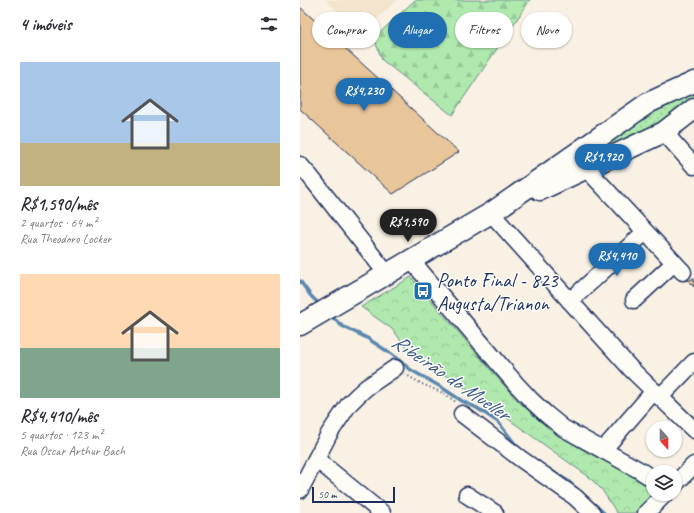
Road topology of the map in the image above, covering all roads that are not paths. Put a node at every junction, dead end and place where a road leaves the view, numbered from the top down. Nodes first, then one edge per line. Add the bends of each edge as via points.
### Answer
1 (694, 82) edge
2 (694, 109) edge
3 (664, 132) junction
4 (694, 166) edge
5 (586, 168) junction
6 (303, 171) edge
7 (491, 213) junction
8 (646, 232) junction
9 (411, 260) junction
10 (387, 274) junction
11 (570, 300) junction
12 (634, 300) dead end
13 (308, 320) edge
14 (694, 362) edge
15 (395, 368) road end
16 (657, 394) junction
17 (462, 414) road end
18 (694, 430) edge
19 (604, 450) junction
20 (316, 459) junction
21 (694, 464) edge
22 (646, 474) edge
23 (682, 477) edge
24 (300, 490) edge
25 (467, 495) dead end
26 (658, 501) edge
27 (382, 513) edge
28 (495, 513) edge
29 (592, 513) edge
30 (646, 513) edge

1 - 7 main road via 648,103
2 - 3 main road
3 - 4 street
3 - 5 main road
5 - 7 main road
5 - 8 street
6 - 10 street
7 - 9 main road
7 - 11 street
8 - 11 street
8 - 12 street via 678,268
9 - 10 main road
9 - 19 street via 531,400 563,428
10 - 13 main road
11 - 16 street via 631,369
14 - 16 street
15 - 20 street via 367,387 349,404
16 - 18 street
16 - 19 street
17 - 29 street via 575,497
19 - 22 street
20 - 24 street
20 - 27 street
21 - 23 street
25 - 28 street
26 - 30 street

